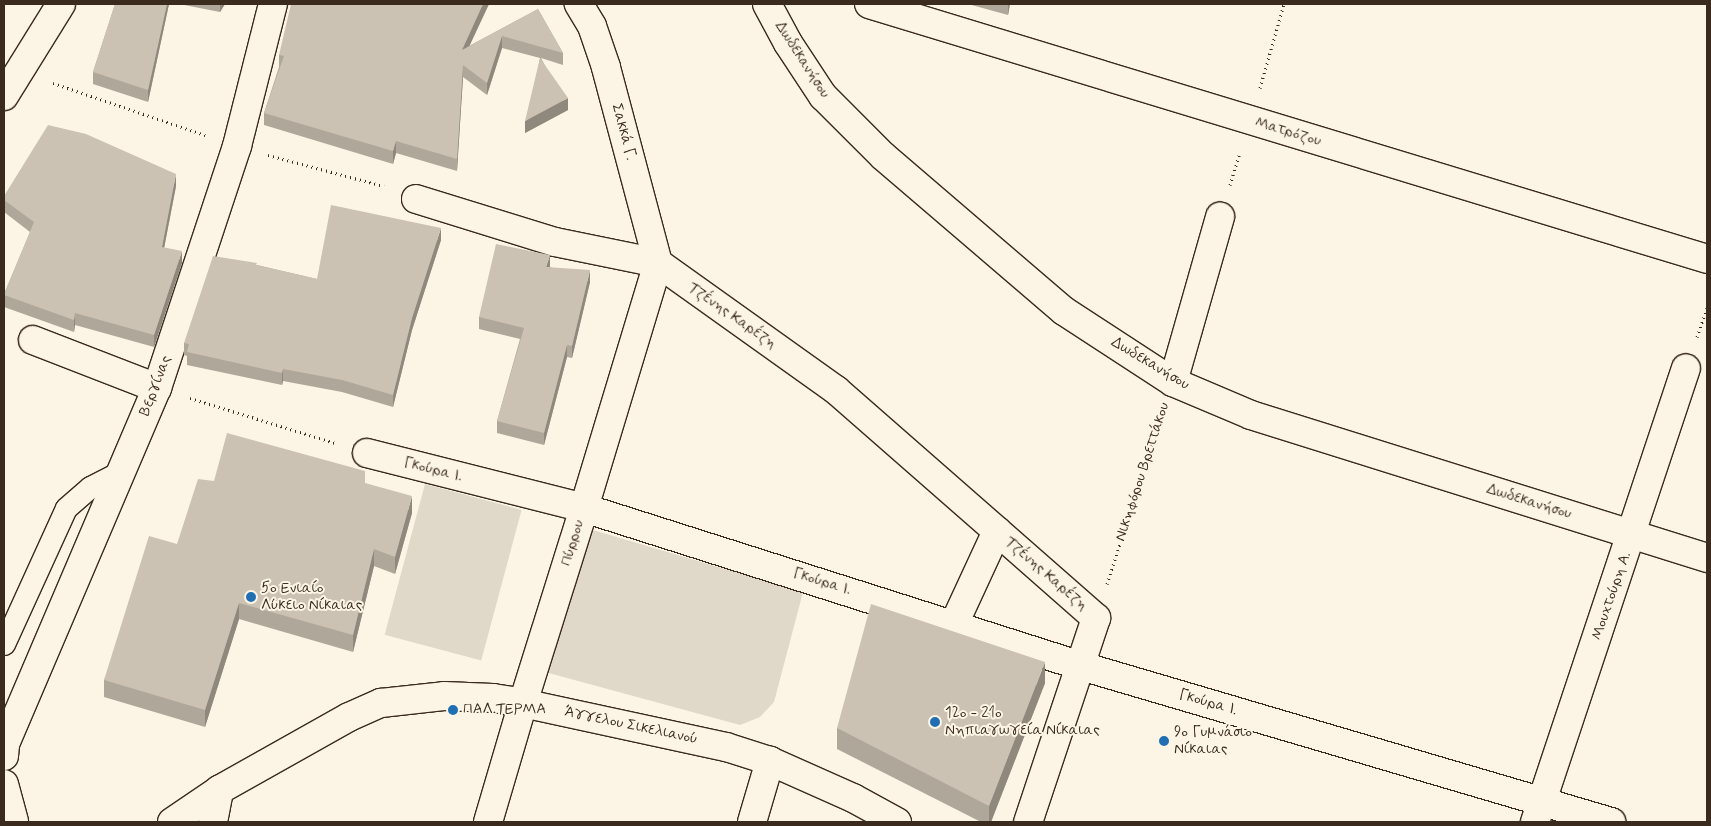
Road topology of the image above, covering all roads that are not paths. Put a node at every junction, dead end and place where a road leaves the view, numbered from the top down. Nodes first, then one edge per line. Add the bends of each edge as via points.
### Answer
1 (61, 4) edge
2 (273, 4) edge
3 (579, 4) edge
4 (767, 4) edge
5 (869, 4) edge
6 (4, 96) edge
7 (416, 199) dead end
8 (1220, 217) road end
9 (1707, 259) edge
10 (658, 263) junction
11 (33, 340) dead end
12 (1686, 369) dead end
13 (1173, 382) junction
14 (157, 388) junction
15 (366, 453) road end
16 (120, 472) junction
17 (584, 508) junction
18 (996, 531) junction
19 (1633, 535) junction
20 (1707, 558) edge
21 (954, 624) junction
22 (4, 644) edge
23 (1078, 665) junction
24 (523, 704) junction
25 (4, 756) edge
26 (770, 761) junction
27 (4, 784) edge
28 (220, 790) junction
29 (1538, 811) edge
30 (9, 815) edge
31 (172, 822) edge
32 (213, 822) edge
33 (488, 822) edge
34 (752, 822) edge
35 (897, 822) edge
36 (1028, 822) edge
37 (1611, 822) edge

1 - 6 street
2 - 14 street, Βεργίνας via 237,146
3 - 10 street, Σακκά Γ. via 592,26 606,67
4 - 13 street, Δωδεκανήσου via 823,96 883,156 1064,311
5 - 9 street, Ματρόζου
7 - 10 street, Τζένης Καρέζη via 555,242
8 - 13 street
10 - 17 street, Πύρρου
10 - 18 street, Τζένης Καρέζη via 836,390
11 - 14 street
12 - 19 street, Μουχτούρη Α.
13 - 19 street, Δωδεκανήσου via 1251,415
14 - 16 street, Βεργίνας
15 - 17 street, Γκούρα Ι.
16 - 22 lane via 90,487 66,508
16 - 25 street, Βεργίνας via 5,744
17 - 21 street, Γκούρα Ι.
17 - 24 street, Πύρρου
18 - 21 street, Τζένης Καρέζη
18 - 23 street, Τζένης Καρέζη via 1096,618
19 - 20 street, Δωδεκανήσου
19 - 29 street, Μουχτούρη Α.
21 - 23 street, Γκούρα Ι.
23 - 29 street, Γκούρα Ι.
23 - 36 street
24 - 26 street, Άγγελου Σικελιανού via 726,747
24 - 28 street, Άγγελου Σικελιανού via 493,698 444,696 380,703
24 - 33 street, Πύρρου
26 - 34 street
26 - 35 street, Άγγελου Σικελιανού via 853,798
27 - 30 street
28 - 31 street, Άγγελου Σικελιανού
28 - 32 street
29 - 37 street, Γκούρα Ι.

